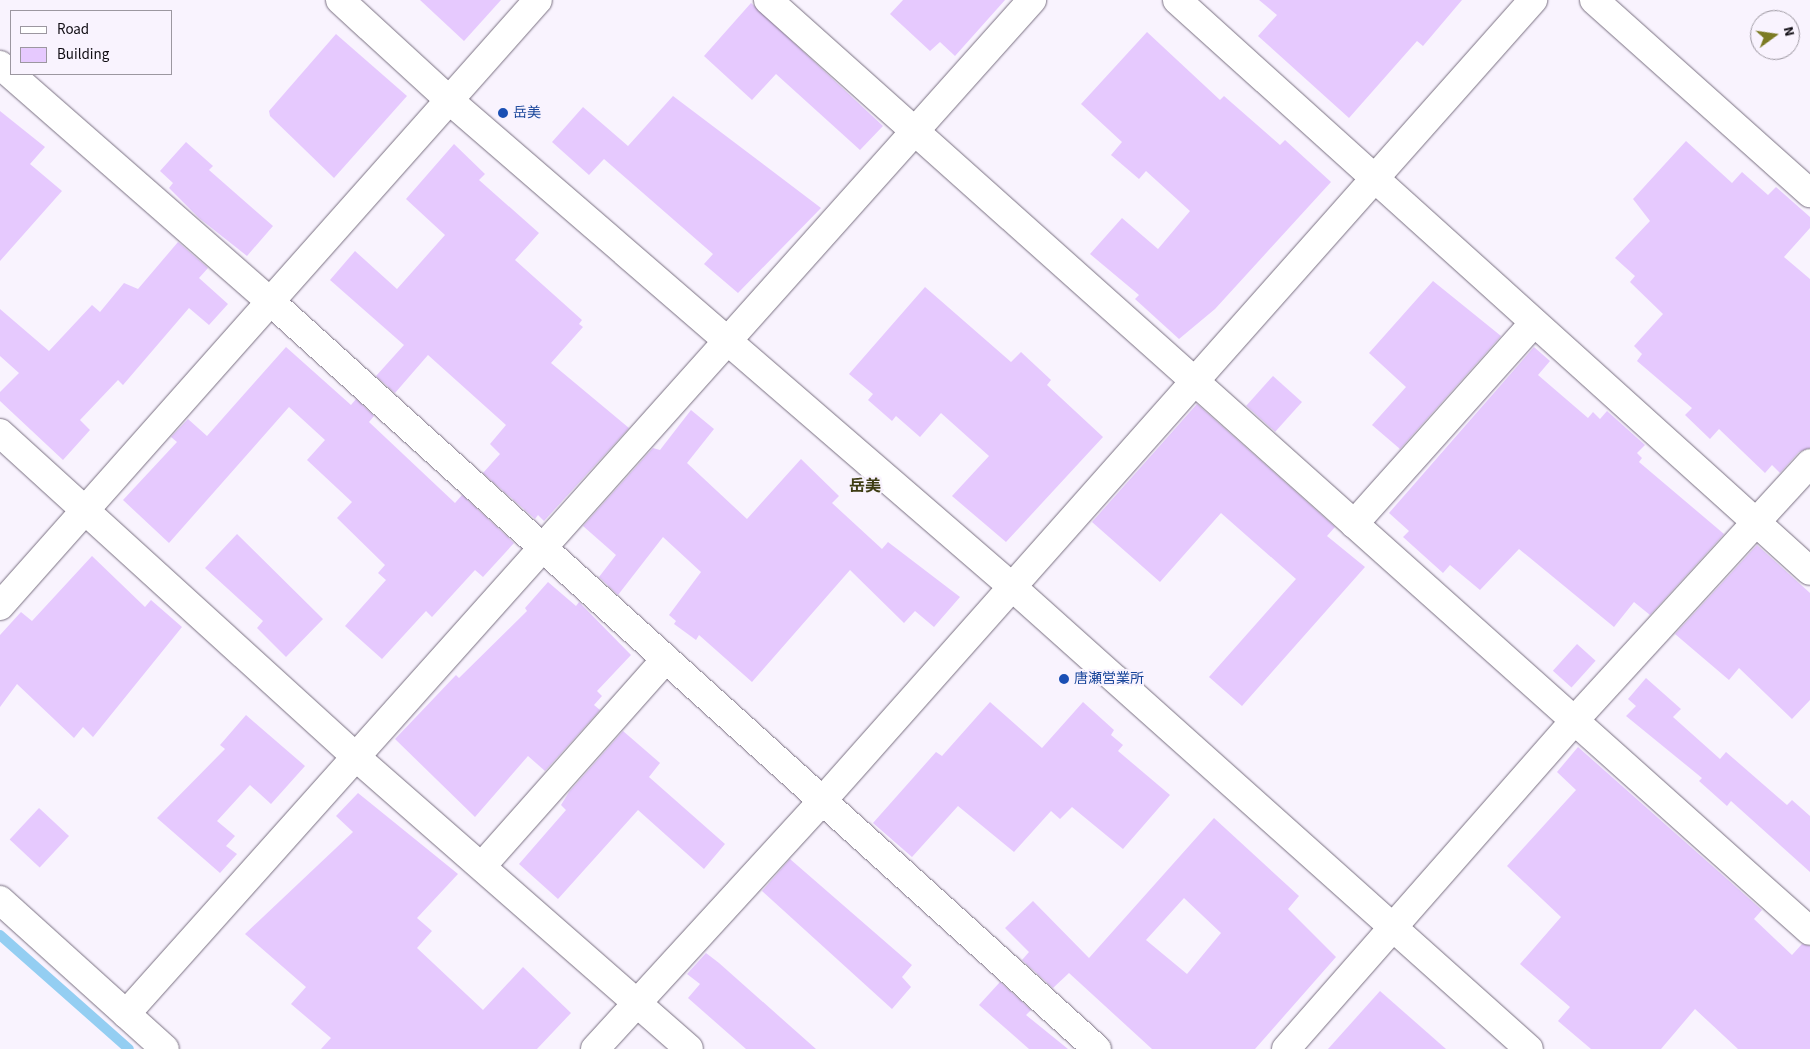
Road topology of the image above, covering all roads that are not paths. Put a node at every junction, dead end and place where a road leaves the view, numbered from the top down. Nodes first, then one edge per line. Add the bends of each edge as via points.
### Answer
1 (340, 0) edge
2 (538, 0) edge
3 (768, 0) edge
4 (1032, 0) edge
5 (1177, 0) edge
6 (1533, 0) edge
7 (1594, 0) edge
8 (0, 65) edge
9 (10, 74) edge
10 (11, 75) edge
11 (449, 100) junction
12 (913, 133) junction
13 (1373, 179) junction
14 (1810, 193) edge
15 (270, 301) junction
16 (1534, 323) junction
17 (728, 341) junction
18 (1194, 379) junction
19 (0, 433) edge
20 (1810, 462) edge
21 (86, 510) junction
22 (1354, 524) junction
23 (1758, 524) junction
24 (544, 548) junction
25 (1810, 571) edge
26 (1010, 585) junction
27 (0, 606) edge
28 (666, 659) junction
29 (1573, 722) junction
30 (357, 758) junction
31 (823, 800) junction
32 (482, 866) junction
33 (0, 900) edge
34 (1393, 925) junction
35 (1810, 931) edge
36 (637, 1003) junction
37 (126, 1014) junction
38 (165, 1049) edge
39 (596, 1049) edge
40 (689, 1049) edge
41 (1097, 1049) edge
42 (1286, 1049) edge
43 (1529, 1049) edge

1 - 11 street
2 - 11 street
3 - 12 street
4 - 12 street
5 - 13 street
6 - 13 street
7 - 14 street
8 - 9 street
10 - 15 street
11 - 15 street
11 - 17 street
12 - 17 street
12 - 18 street
13 - 16 street
13 - 18 street
15 - 21 street
15 - 24 street
16 - 22 street
16 - 23 street
17 - 24 street
17 - 26 street
18 - 22 street
18 - 26 street
19 - 21 street
20 - 23 street
21 - 27 street
21 - 30 street
22 - 29 street
23 - 25 street
23 - 29 street
24 - 28 street
24 - 30 street
26 - 31 street
26 - 34 street
28 - 31 street
28 - 32 street
29 - 34 street
29 - 35 street
30 - 32 street
30 - 37 street
31 - 36 street
31 - 41 street
32 - 36 street
33 - 37 street
34 - 42 street
34 - 43 street
36 - 39 street
36 - 40 street
37 - 38 street

